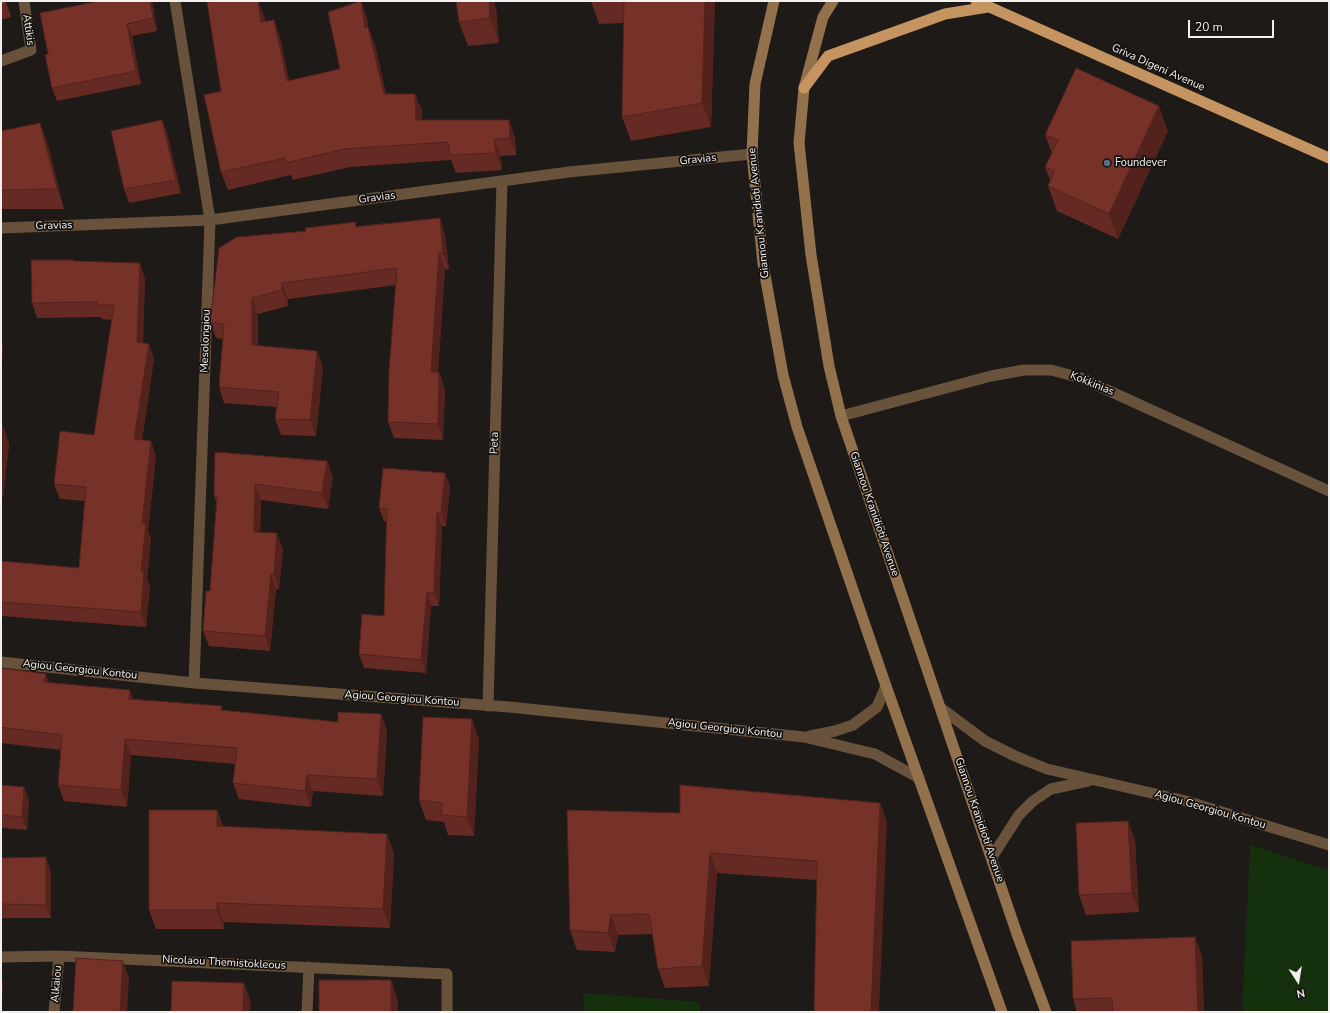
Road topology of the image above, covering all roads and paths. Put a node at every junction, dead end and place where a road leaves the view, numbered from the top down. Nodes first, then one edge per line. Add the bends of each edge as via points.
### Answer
1 (24, 1) edge
2 (175, 1) edge
3 (774, 1) edge
4 (833, 1) edge
5 (976, 1) edge
6 (987, 4) edge
7 (1, 61) edge
8 (804, 88) junction
9 (752, 154) junction
10 (1329, 158) edge
11 (502, 181) junction
12 (210, 220) junction
13 (1, 228) edge
14 (841, 416) junction
15 (1329, 491) edge
16 (1, 662) edge
17 (194, 683) junction
18 (886, 686) junction
19 (488, 706) junction
20 (942, 709) junction
21 (804, 737) junction
22 (919, 778) junction
23 (1090, 780) junction
24 (1329, 845) edge
25 (992, 857) junction
26 (59, 956) junction
27 (1, 957) edge
28 (309, 967) junction
29 (54, 1012) edge
30 (307, 1012) edge
31 (447, 1012) edge
32 (1002, 1012) edge
33 (1046, 1012) edge

1 - 7 street, Attikis via 32,50
2 - 12 street, Mesolongiou
3 - 9 main road, Giannou Kranidioti Avenue via 755,84
4 - 8 main road, Giannou Kranidioti Avenue via 823,17
5 - 6 highway, Griva Digeni Avenue
6 - 8 highway via 945,14 828,56
6 - 10 highway, Griva Digeni Avenue
8 - 14 main road, Giannou Kranidioti Avenue via 800,143 811,255 829,366
9 - 11 street, Gravias
9 - 18 main road, Giannou Kranidioti Avenue via 763,264 783,375 797,426
11 - 12 street, Gravias
11 - 19 street, Peta
12 - 13 street, Gravias
12 - 17 street, Mesolongiou
14 - 15 street, Kokkinias via 991,376 1024,370 1051,370 1081,378
14 - 20 main road, Giannou Kranidioti Avenue
16 - 17 street, Agiou Georgiou Kontou
17 - 19 street, Agiou Georgiou Kontou
18 - 21 street, Agiou Georgiou Kontou via 877,707 852,725 835,732
18 - 22 main road, Giannou Kranidioti Avenue
19 - 21 street, Agiou Georgiou Kontou
20 - 23 street, Agiou Georgiou Kontou via 985,741 1016,756 1047,769
20 - 25 main road, Giannou Kranidioti Avenue
21 - 22 street, Agiou Georgiou Kontou via 875,754
22 - 32 main road, Giannou Kranidioti Avenue
23 - 24 street, Agiou Georgiou Kontou via 1186,801
23 - 25 street, Agiou Georgiou Kontou via 1051,789 1032,801 1019,815
25 - 33 main road, Giannou Kranidioti Avenue
26 - 27 street, Nicolaou Themistokleous
26 - 28 street, Nicolaou Themistokleous
26 - 29 street, Alkaiou
28 - 30 street
28 - 31 street, Nicolaou Themistokleous via 447,974

